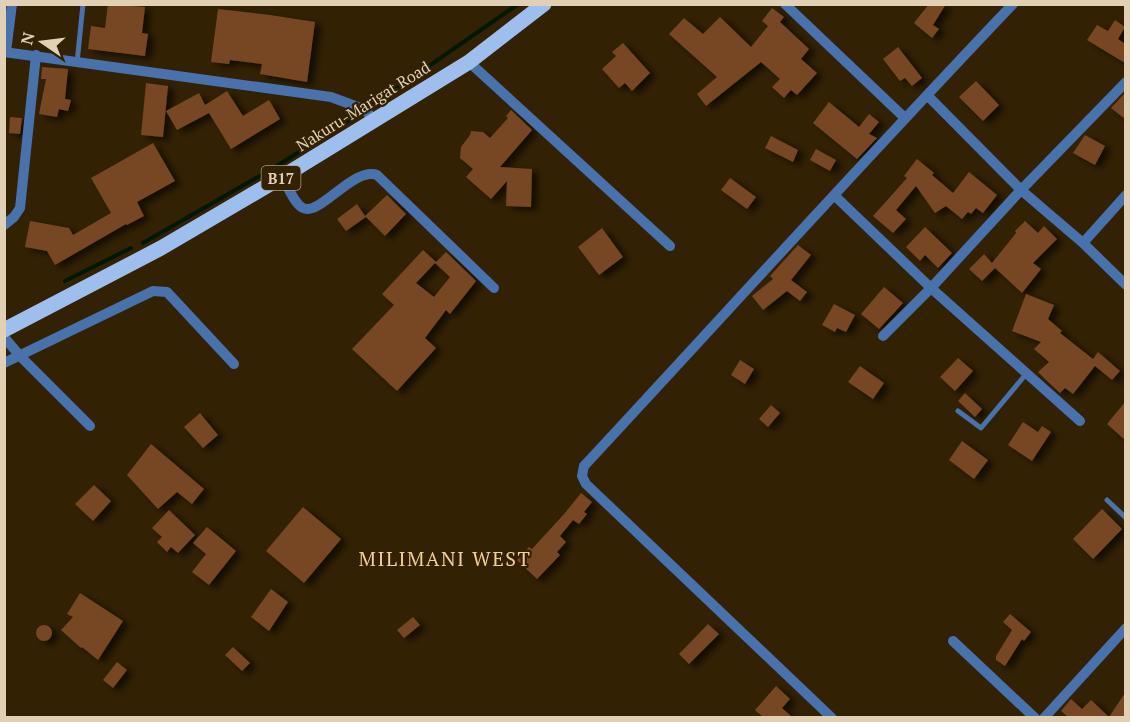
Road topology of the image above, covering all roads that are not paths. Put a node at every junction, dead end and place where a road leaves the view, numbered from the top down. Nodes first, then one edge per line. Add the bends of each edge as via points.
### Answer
1 (12, 4) edge
2 (83, 4) edge
3 (543, 4) edge
4 (785, 4) edge
5 (1013, 4) edge
6 (5, 52) edge
7 (36, 55) junction
8 (469, 62) junction
9 (77, 63) junction
10 (1125, 82) edge
11 (927, 95) junction
12 (905, 118) junction
13 (373, 121) junction
14 (282, 177) junction
15 (1021, 190) junction
16 (1125, 195) edge
17 (835, 196) junction
18 (4, 225) edge
19 (1083, 243) junction
20 (670, 246) dead end
21 (1125, 285) edge
22 (494, 288) dead end
23 (931, 288) junction
24 (4, 330) edge
25 (883, 336) dead end
26 (4, 337) edge
27 (20, 356) junction
28 (4, 363) edge
29 (234, 364) dead end
30 (1027, 373) junction
31 (958, 411) dead end
32 (1080, 421) dead end
33 (90, 426) dead end
34 (1107, 500) dead end
35 (1125, 518) edge
36 (1125, 628) edge
37 (953, 641) dead end
38 (832, 717) edge
39 (1035, 717) edge
40 (1044, 717) edge

1 - 6 street
2 - 9 lane
3 - 8 main road, Nakuru-Marigat Road / B17
4 - 12 street
5 - 11 street
6 - 7 street
7 - 9 street
7 - 18 street via 20,208
8 - 13 main road, Nakuru-Marigat Road / B17
8 - 20 street
9 - 13 street via 331,97 366,110
10 - 15 street
11 - 12 street
11 - 15 street
12 - 17 street
13 - 14 main road, Nakuru-Marigat Road / B17
14 - 22 street via 307,210 366,174 377,175
14 - 24 main road, Nakuru-Marigat Road / B17 via 161,248
15 - 19 street
15 - 23 street
16 - 19 street
17 - 23 street
17 - 38 street via 584,466 582,476
19 - 21 street
23 - 25 street
23 - 30 street
26 - 27 street
27 - 28 street
27 - 29 street via 160,290 167,292
27 - 33 street
30 - 31 lane via 981,428
30 - 32 street
34 - 35 lane
36 - 40 street
37 - 39 street

